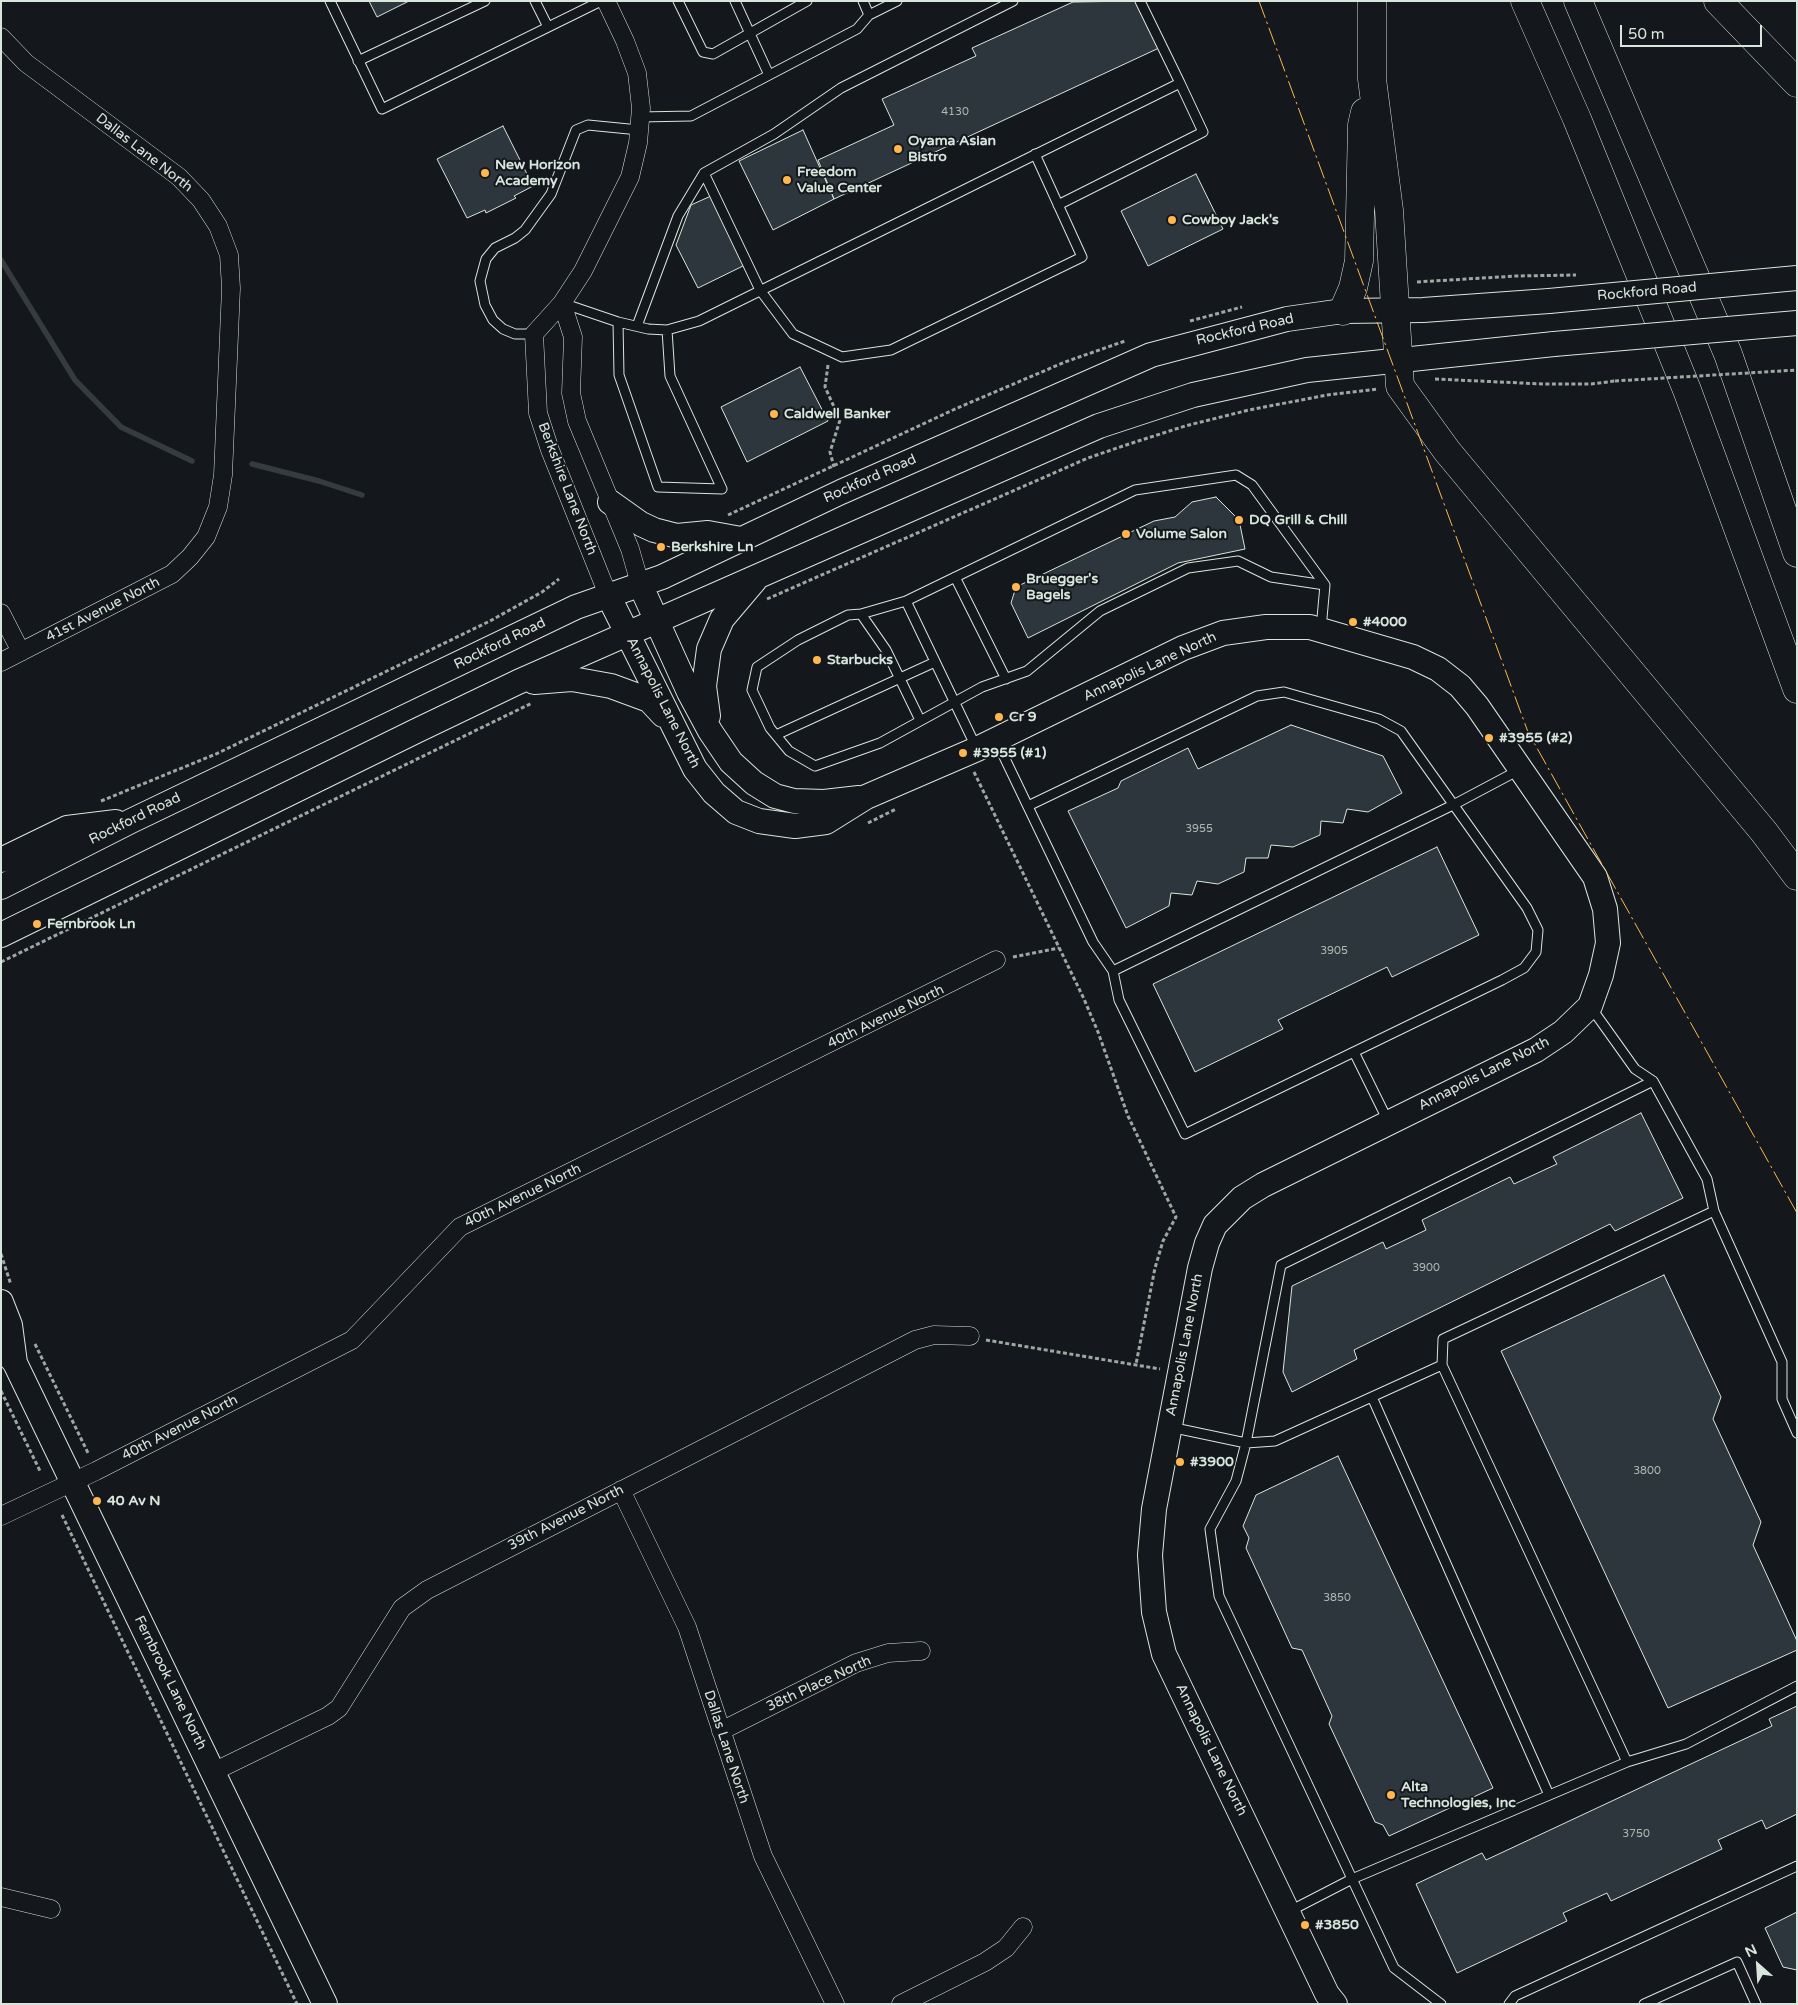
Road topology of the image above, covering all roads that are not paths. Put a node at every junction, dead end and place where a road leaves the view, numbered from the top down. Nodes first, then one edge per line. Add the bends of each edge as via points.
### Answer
1 (330, 1) edge
2 (485, 1) edge
3 (534, 1) edge
4 (601, 1) edge
5 (606, 1) edge
6 (678, 1) edge
7 (735, 1) edge
8 (807, 1) edge
9 (863, 1) edge
10 (897, 1) edge
11 (1013, 1) edge
12 (1140, 1) edge
13 (1372, 1) edge
14 (1525, 1) edge
15 (1578, 1) edge
16 (1718, 1) edge
17 (869, 15) junction
18 (548, 27) junction
19 (750, 32) junction
20 (1, 37) edge
21 (358, 61) junction
22 (769, 75) junction
23 (1372, 78) junction
24 (1180, 83) junction
25 (1797, 83) edge
26 (640, 123) junction
27 (1035, 154) junction
28 (704, 172) junction
29 (1058, 205) junction
30 (1797, 278) edge
31 (760, 290) junction
32 (562, 303) junction
33 (1343, 311) junction
34 (1393, 311) junction
35 (618, 322) junction
36 (1797, 323) edge
37 (637, 326) junction
38 (667, 330) junction
39 (534, 334) junction
40 (1397, 360) junction
41 (227, 394) joint
42 (610, 502) junction
43 (741, 539) junction
44 (1797, 553) edge
45 (760, 574) junction
46 (955, 577) junction
47 (640, 584) junction
48 (1326, 585) junction
49 (608, 595) junction
50 (906, 601) junction
51 (1, 613) edge
52 (861, 614) junction
53 (657, 621) junction
54 (1320, 629) junction
55 (627, 634) junction
56 (21, 652) junction
57 (1, 662) edge
58 (936, 662) junction
59 (1006, 678) junction
60 (900, 679) junction
61 (518, 682) junction
62 (1797, 690) edge
63 (955, 701) junction
64 (920, 720) junction
65 (676, 729) junction
66 (710, 731) junction
67 (776, 735) junction
68 (982, 753) junction
69 (1520, 769) junction
70 (866, 797) junction
71 (1455, 804) junction
72 (1028, 806) junction
73 (131, 821) junction
74 (1, 860) edge
75 (1797, 876) edge
76 (1, 887) edge
77 (1, 935) edge
78 (996, 960) road end
79 (1113, 971) junction
80 (1590, 1006) junction
81 (1354, 1052) junction
82 (1653, 1081) junction
83 (1388, 1123) junction
84 (1714, 1211) junction
85 (5, 1292) edge
86 (970, 1336) road end
87 (8, 1354) edge
88 (1442, 1366) junction
89 (1372, 1397) junction
90 (1170, 1426) junction
91 (1797, 1433) edge
92 (1246, 1443) junction
93 (73, 1482) junction
94 (620, 1490) junction
95 (1, 1516) edge
96 (921, 1651) dead end
97 (1797, 1686) edge
98 (721, 1731) junction
99 (1627, 1762) junction
100 (213, 1772) junction
101 (1550, 1795) junction
102 (1797, 1866) edge
103 (1352, 1879) junction
104 (1, 1897) edge
105 (51, 1909) dead end
106 (1288, 1912) junction
107 (1023, 1927) dead end
108 (324, 2004) edge
109 (835, 2004) edge
110 (901, 2004) edge
111 (1335, 2004) edge
112 (1441, 2004) edge
113 (1509, 2004) edge
114 (1644, 2004) edge
115 (1756, 2004) edge

1 - 21 lane
2 - 21 lane
3 - 18 lane
4 - 18 lane
5 - 26 street via 637,74
6 - 19 lane via 703,52 713,54
7 - 19 lane
8 - 19 lane
9 - 17 lane
10 - 17 lane
11 - 28 lane via 840,88 774,134
12 - 24 lane
13 - 23 highway
14 - 62 highway via 1577,119 1687,390
15 - 44 highway via 1728,354
16 - 25 highway
17 - 22 lane via 857,29
18 - 21 lane via 382,109
19 - 22 lane
20 - 41 street, Dallas Lane North via 26,63 179,177 202,200 218,226 229,255
22 - 26 lane via 691,116
23 - 33 highway via 1362,125 1359,261 1353,288
23 - 34 highway via 1389,210 1395,284
24 - 27 lane
24 - 29 lane via 1203,132
26 - 32 street via 630,177 583,271
26 - 39 lane via 588,125 576,130 551,194 525,230 495,248 486,259 480,281 485,304 493,320 515,334
27 - 29 lane
27 - 31 lane
28 - 31 lane
28 - 37 lane via 678,216
29 - 31 lane via 1082,257 891,350 842,357 830,352 793,334
30 - 34 main road, Rockford Road, bridge via 1550,302
31 - 38 lane via 698,321
32 - 35 lane
32 - 39 street
32 - 42 street via 573,337 571,393 577,421
33 - 34 main road, Rockford Road
33 - 43 main road, Rockford Road via 1286,319 1151,355
34 - 40 highway
35 - 37 lane
35 - 38 lane via 619,375 658,488 722,489 670,376
36 - 40 main road, bridge
37 - 38 lane
39 - 49 street, Berkshire Lane North via 538,413
40 - 45 main road via 1280,375 1150,408 1099,426
40 - 75 highway via 1400,386 1431,430
41 - 56 street, 41st Avenue North via 223,475 218,507 206,537 172,574
42 - 43 main road via 654,530 677,536 708,533
42 - 47 street via 630,549
43 - 47 main road, Rockford Road via 662,577
45 - 53 main road
45 - 66 main road via 722,619 709,649 704,686
46 - 48 lane via 1135,490 1236,475 1252,484
46 - 50 lane
46 - 59 lane
47 - 49 main road, Rockford Road
47 - 53 main road, Annapolis Lane North
48 - 54 lane
48 - 59 lane via 1271,577 1238,561 1188,568 1100,611 1027,671
49 - 55 main road, Annapolis Lane North
49 - 73 main road, Rockford Road via 576,607
50 - 52 lane
50 - 58 lane
51 - 56 street
52 - 60 lane via 886,650
52 - 67 lane via 848,615 798,640 757,667 752,690
53 - 55 main road
53 - 66 main road, Annapolis Lane North
54 - 68 main road, Annapolis Lane North via 1266,627 1223,633 1183,648
54 - 69 main road, Annapolis Lane North via 1413,657 1438,669 1460,686 1477,706
55 - 61 main road
55 - 65 main road, Annapolis Lane North
56 - 57 street, 41st Avenue North
58 - 60 lane
58 - 63 lane
59 - 63 lane
60 - 64 lane
60 - 67 lane
61 - 65 main road via 572,679 613,686 649,700
61 - 77 main road
63 - 64 lane
63 - 68 lane
64 - 67 lane via 880,743 815,766 789,751
65 - 70 main road, Annapolis Lane North via 695,769 714,793 736,812 759,821 795,826 826,822
66 - 70 main road, Annapolis Lane North via 731,762 754,783 775,796 794,801 824,802
68 - 70 main road, Annapolis Lane North
68 - 72 lane
69 - 71 lane
69 - 80 main road, Annapolis Lane North via 1595,877 1605,909 1608,943
71 - 72 lane via 1402,730 1379,719 1284,692 1257,696
71 - 79 lane
71 - 81 lane via 1527,908 1538,930 1536,952 1524,968
72 - 79 lane via 1093,942
73 - 74 main road via 67,828
73 - 76 main road, Rockford Road
78 - 93 street, 40th Avenue North via 460,1227 352,1340
79 - 81 lane via 1119,1000 1185,1134
80 - 82 lane via 1635,1069
80 - 83 main road, Annapolis Lane North via 1563,1032 1536,1050
81 - 83 lane
82 - 84 lane via 1707,1179
82 - 92 lane via 1281,1265
83 - 90 main road, Annapolis Lane North via 1263,1184 1242,1198 1215,1225 1200,1268
84 - 88 lane via 1443,1339
84 - 91 lane via 1782,1362 1782,1399
85 - 87 main road, Fernbrook Lane North via 10,1324
86 - 94 street, 39th Avenue North via 934,1335 915,1340
87 - 93 main road, Fernbrook Lane North
88 - 89 lane
88 - 99 lane
89 - 92 lane via 1275,1441
89 - 101 lane
90 - 92 lane
90 - 106 main road, Annapolis Lane North via 1154,1509 1150,1555 1157,1626 1164,1654
92 - 103 lane via 1236,1481 1210,1529 1219,1596
93 - 95 street, 40th Avenue North
93 - 100 main road, Fernbrook Lane North
94 - 98 street, Dallas Lane North via 688,1627
94 - 100 street, 39th Avenue North via 427,1590 402,1608 339,1708
96 - 98 street, 38th Place North via 888,1654 856,1664
97 - 99 lane via 1686,1744
98 - 109 street, Dallas Lane North via 763,1856
99 - 101 lane
100 - 108 main road, Fernbrook Lane North
101 - 103 lane
102 - 113 lane via 1515,1996
103 - 106 lane
103 - 112 lane via 1394,1968
104 - 105 street
106 - 111 main road, Annapolis Lane North via 1327,1994
107 - 110 street via 1006,1948 985,1962
114 - 115 lane via 1737,1962

